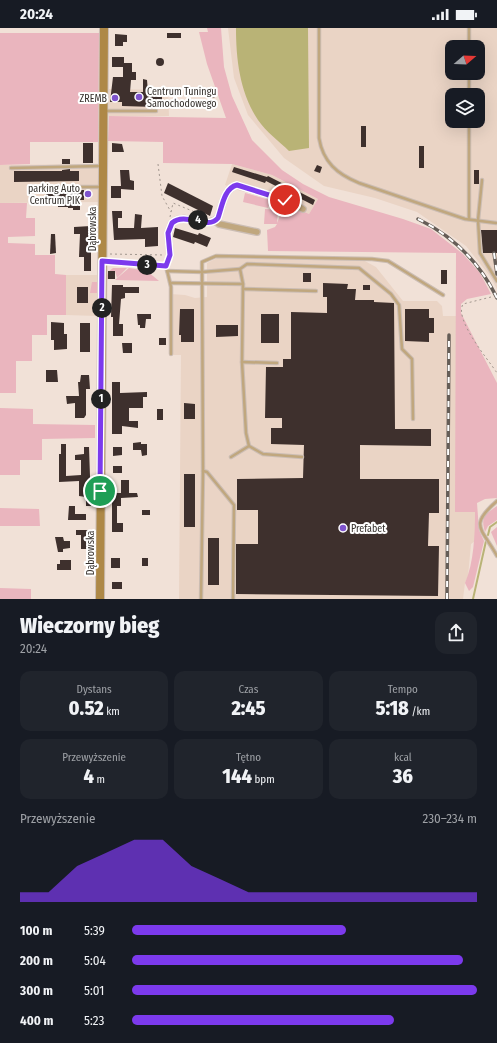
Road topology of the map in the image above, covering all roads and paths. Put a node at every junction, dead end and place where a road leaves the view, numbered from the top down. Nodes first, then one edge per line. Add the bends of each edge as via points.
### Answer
1 (104, 28) edge
2 (318, 28) edge
3 (469, 28) edge
4 (469, 40) edge
5 (103, 111) junction
6 (156, 111) dead end
7 (469, 128) edge
8 (158, 164) dead end
9 (103, 166) junction
10 (11, 168) dead end
11 (482, 180) dead end
12 (46, 187) dead end
13 (103, 187) junction
14 (303, 209) dead end
15 (171, 212) junction
16 (202, 215) dead end
17 (469, 219) junction
18 (478, 220) junction
19 (215, 221) junction
20 (173, 222) junction
21 (496, 223) edge
22 (258, 232) dead end
23 (106, 251) dead end
24 (170, 255) junction
25 (102, 261) junction
26 (166, 266) junction
27 (240, 269) junction
28 (167, 271) junction
29 (202, 272) junction
30 (497, 281) edge
31 (171, 283) junction
32 (203, 284) junction
33 (243, 284) junction
34 (243, 289) junction
35 (316, 291) dead end
36 (443, 295) dead end
37 (491, 297) dead end
38 (172, 354) dead end
39 (242, 362) junction
40 (277, 363) dead end
41 (497, 373) edge
42 (413, 419) dead end
43 (249, 446) junction
44 (302, 456) dead end
45 (231, 457) dead end
46 (203, 471) junction
47 (497, 501) edge
48 (497, 556) edge
49 (100, 599) edge
50 (202, 599) edge
51 (233, 599) edge

1 - 5 street, Dąbrowska
2 - 17 lane via 319,138 320,148 327,161 343,176 359,183
3 - 4 lane
5 - 6 lane
5 - 9 street, Dąbrowska
7 - 17 lane
8 - 15 path via 162,196
9 - 10 lane
9 - 13 street, Dąbrowska
11 - 18 lane
12 - 13 lane
13 - 25 street, Dąbrowska
14 - 19 street via 285,200 237,185 228,189
15 - 16 path via 173,203
15 - 20 path
17 - 18 lane
18 - 21 lane
18 - 30 lane via 480,254
19 - 20 street via 182,218
19 - 22 street
20 - 24 street via 168,233
23 - 24 path via 110,255
24 - 26 lane
25 - 26 lane
25 - 49 street, Dąbrowska
26 - 28 lane
27 - 29 lane
27 - 33 lane
27 - 42 lane via 247,264 359,268 391,294 399,305 402,349 412,359
28 - 29 lane
28 - 31 lane
29 - 32 lane
29 - 36 lane via 202,262 216,256 372,259 388,261
31 - 32 lane
31 - 38 lane
32 - 33 lane
32 - 46 lane
33 - 34 lane
34 - 35 lane
34 - 39 lane
37 - 41 path via 463,304 461,313 470,334
39 - 40 lane
39 - 43 lane
43 - 44 lane via 263,454
43 - 45 lane
46 - 50 lane
46 - 51 lane via 207,472 234,505
47 - 48 lane via 482,515 480,523

